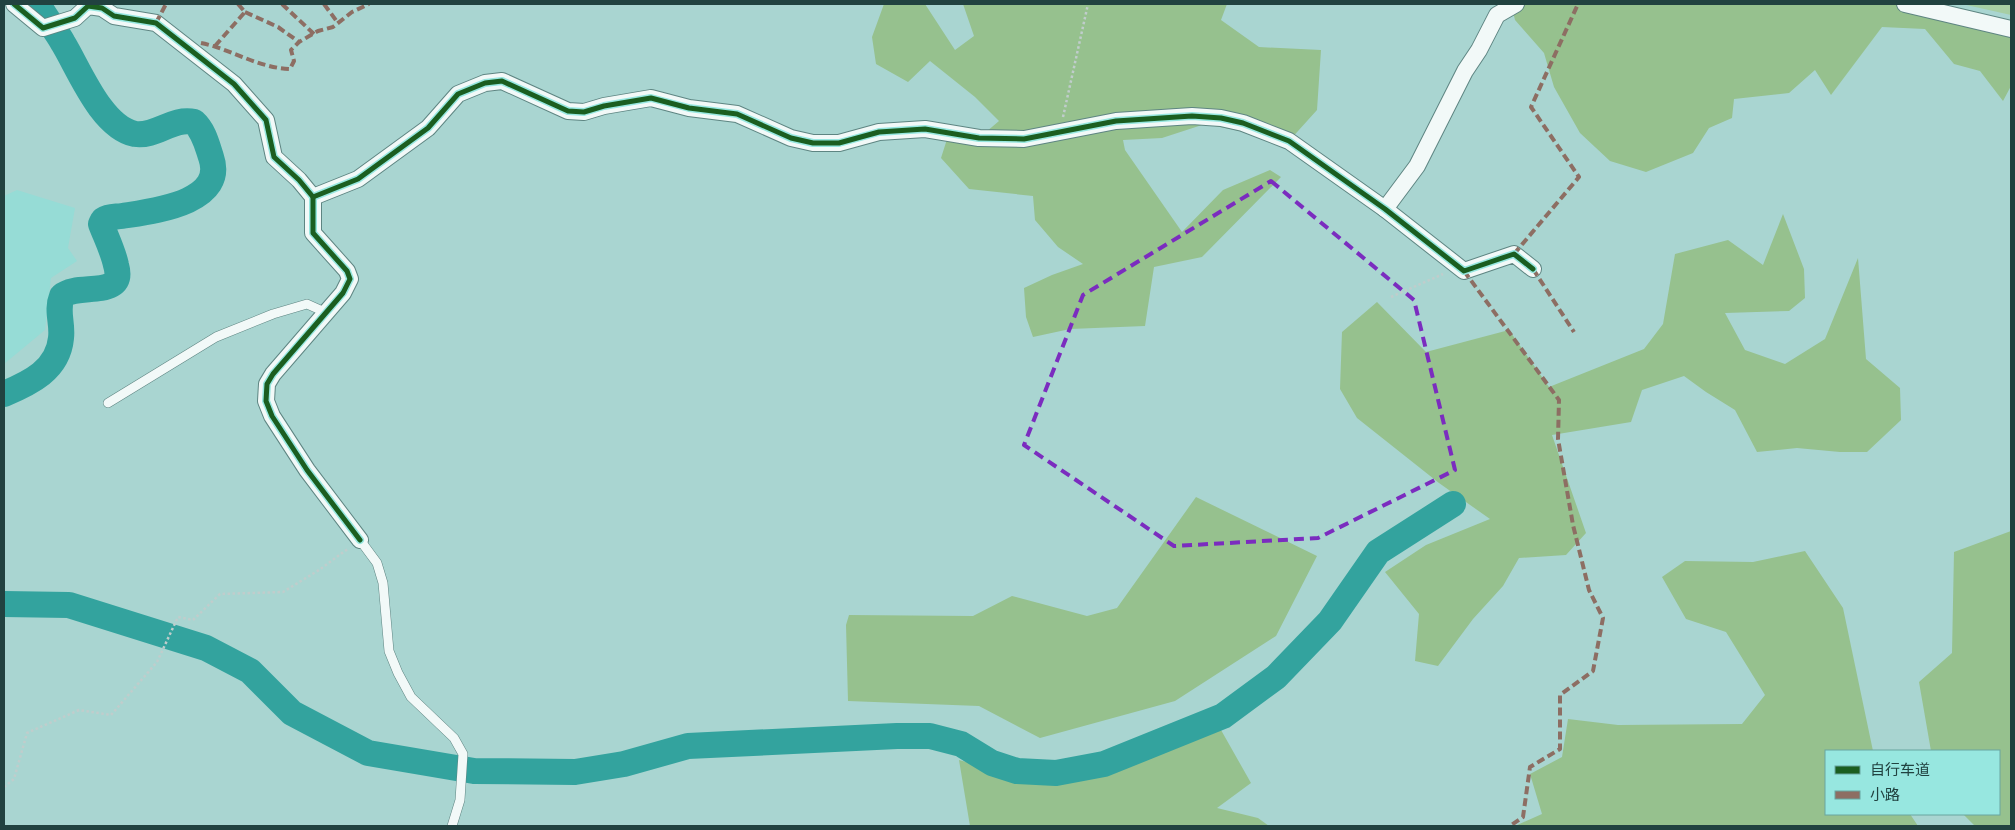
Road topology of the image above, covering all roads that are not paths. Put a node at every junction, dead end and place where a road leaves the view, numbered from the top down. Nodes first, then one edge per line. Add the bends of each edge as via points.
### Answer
1 (14, 4) edge
2 (1516, 4) edge
3 (1905, 4) edge
4 (2011, 29) edge
5 (313, 197) junction
6 (1385, 209) junction
7 (1532, 269) dead end
8 (327, 313) junction
9 (108, 403) dead end
10 (360, 540) joint
11 (452, 826) edge

1 - 5 street via 44,28 75,18 88,6 102,8 114,16 156,23 234,84 266,120 274,157
2 - 6 street via 1497,15 1418,166
3 - 4 street
5 - 6 street via 358,179 428,128 458,94 485,83 502,81 568,111 584,112 651,98 690,108 738,114 791,138 814,143 839,143 879,132 925,129 979,138 1024,139 1116,122 1192,116 1221,118 1289,141
5 - 8 street via 313,232 347,271 350,279 344,293
6 - 7 street via 1464,271 1514,254
8 - 9 lane via 307,304 216,337
8 - 10 street via 272,374 267,384 266,401 272,416 308,470
10 - 11 lane via 377,563 383,583 389,651 398,673 411,697 454,738 462,754 460,800

